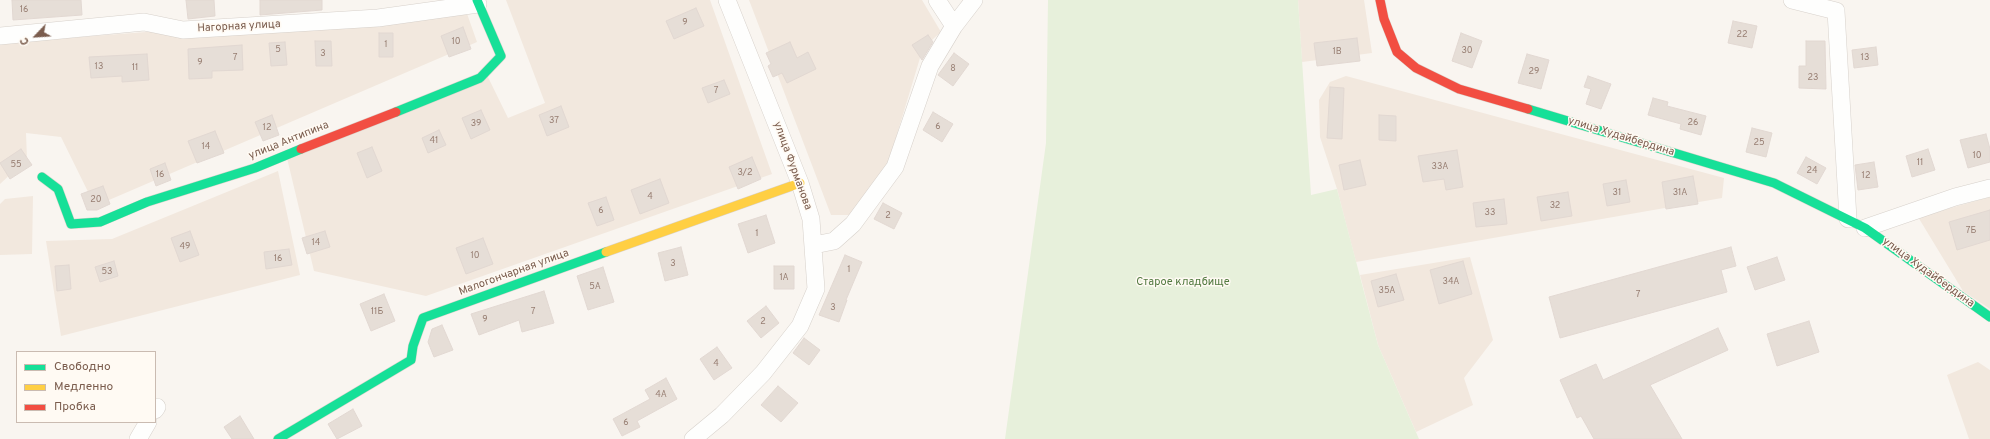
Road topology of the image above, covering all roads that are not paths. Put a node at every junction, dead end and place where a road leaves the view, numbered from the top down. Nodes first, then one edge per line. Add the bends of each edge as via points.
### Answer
1 (727, 0) edge
2 (937, 0) edge
3 (974, 0) edge
4 (1380, 0) edge
5 (1792, 0) edge
6 (477, 2) edge
7 (954, 26) junction
8 (0, 36) edge
9 (42, 177) dead end
10 (800, 183) junction
11 (1990, 188) edge
12 (1848, 219) junction
13 (1865, 228) junction
14 (814, 245) junction
15 (1990, 317) edge
16 (147, 423) edge
17 (138, 439) edge
18 (278, 439) edge
19 (693, 439) edge

1 - 10 street, улица Фурманова
2 - 7 street
3 - 7 street
4 - 12 street, улица Худайбердина via 1384,19 1397,52 1416,68 1459,89 1774,183
5 - 12 street via 1836,11
6 - 8 street, Нагорная улица via 378,18 183,30 144,22
6 - 9 street, улица Антипина via 500,56 480,78 262,165 147,202 100,222 71,224 58,189
7 - 14 street via 930,66 895,168 853,224 834,241
10 - 14 street, улица Фурманова via 811,219
10 - 18 street, Малогончарная улица via 423,318 411,360
11 - 13 street, улица Худайбердина via 1955,197
12 - 13 street, улица Худайбердина
13 - 15 street, улица Худайбердина
14 - 19 street, улица Фурманова via 816,289 800,326 763,373 722,415
16 - 17 street

